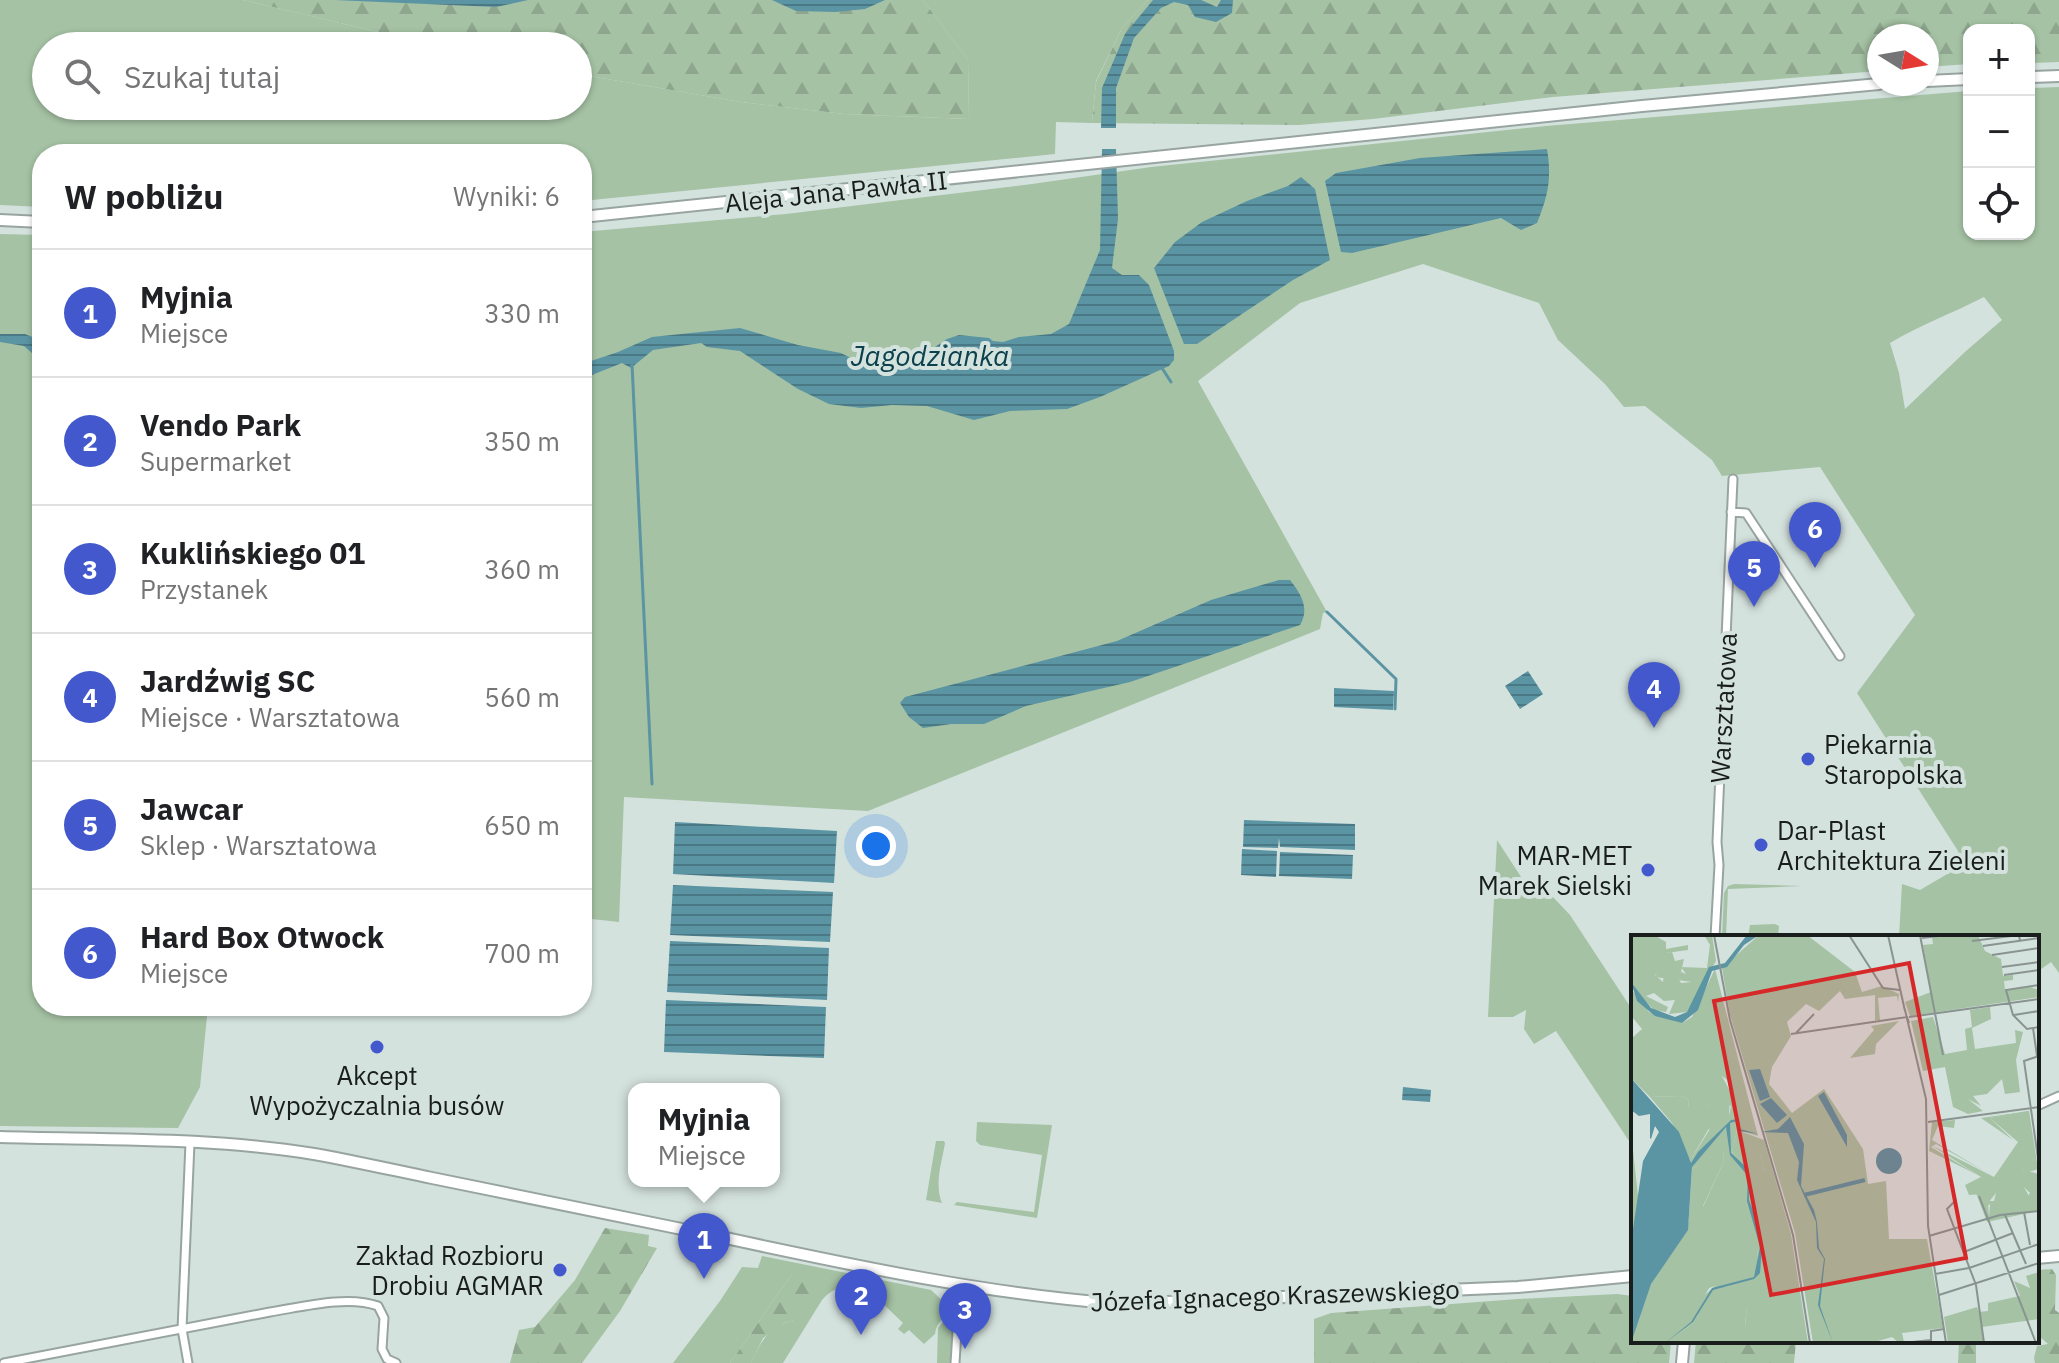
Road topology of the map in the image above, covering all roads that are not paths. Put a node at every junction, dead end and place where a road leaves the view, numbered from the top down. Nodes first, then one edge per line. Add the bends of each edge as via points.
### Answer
1 (2059, 76) edge
2 (2035, 77) edge
3 (1963, 79) edge
4 (1939, 80) edge
5 (1867, 85) edge
6 (592, 216) edge
7 (0, 220) edge
8 (32, 222) edge
9 (1733, 479) dead end
10 (1731, 512) junction
11 (1840, 656) dead end
12 (1715, 935) edge
13 (2059, 1096) edge
14 (2039, 1105) edge
15 (0, 1137) edge
16 (190, 1143) junction
17 (2059, 1256) edge
18 (2039, 1258) edge
19 (1631, 1276) edge
20 (1587, 1282) junction
21 (1631, 1283) edge
22 (960, 1285) junction
23 (182, 1329) junction
24 (1683, 1343) edge
25 (44, 1359) edge
26 (4, 1363) edge
27 (188, 1363) edge
28 (396, 1363) edge
29 (955, 1363) edge
30 (1682, 1363) edge

1 - 2 street
3 - 4 street
5 - 6 street, Aleja Jana Pawła II
7 - 8 street
9 - 10 street, Warsztatowa
10 - 11 street via 1746,513
10 - 12 street, Warsztatowa
13 - 14 street
15 - 16 street, Józefa Ignacego Kraszewskiego
16 - 22 street, Józefa Ignacego Kraszewskiego via 313,1154
16 - 23 street
17 - 18 street
19 - 20 street, Józefa Ignacego Kraszewskiego
20 - 21 street, Józefa Ignacego Kraszewskiego
20 - 22 street, Józefa Ignacego Kraszewskiego via 1121,1304
22 - 29 street
23 - 25 street
23 - 27 street
23 - 28 street via 313,1305 366,1302 378,1306 384,1318 382,1349
24 - 30 street
25 - 26 street

